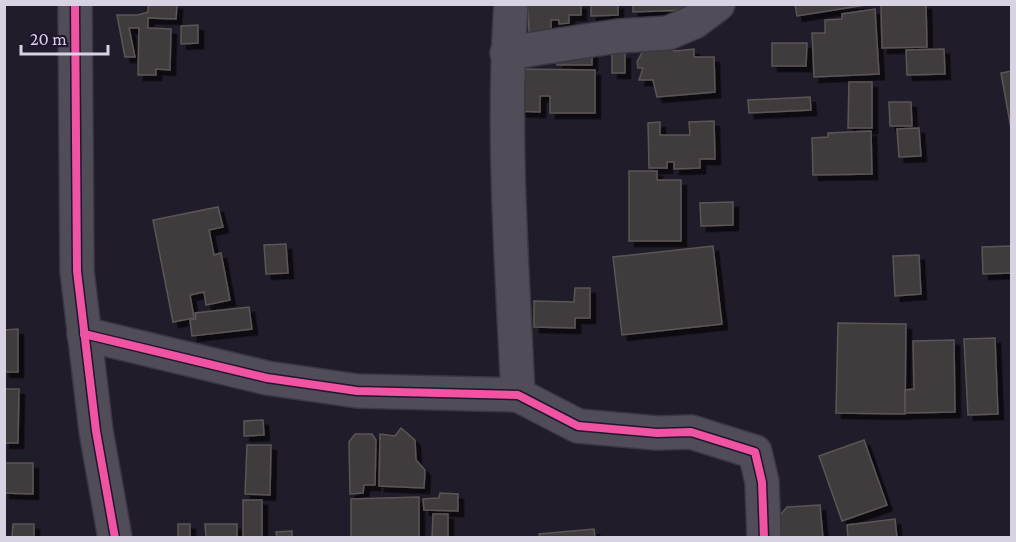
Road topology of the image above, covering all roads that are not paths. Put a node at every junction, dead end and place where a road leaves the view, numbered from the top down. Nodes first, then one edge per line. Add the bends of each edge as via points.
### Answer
1 (75, 4) edge
2 (511, 4) edge
3 (717, 4) edge
4 (507, 53) junction
5 (84, 334) junction
6 (518, 395) junction
7 (115, 537) edge
8 (764, 537) edge

1 - 5 street via 76,272
2 - 4 street
3 - 4 street via 694,22 669,33 618,36
4 - 6 street
5 - 6 street via 267,378 357,391
5 - 7 street
6 - 8 street via 578,426 691,432 755,452 762,482

